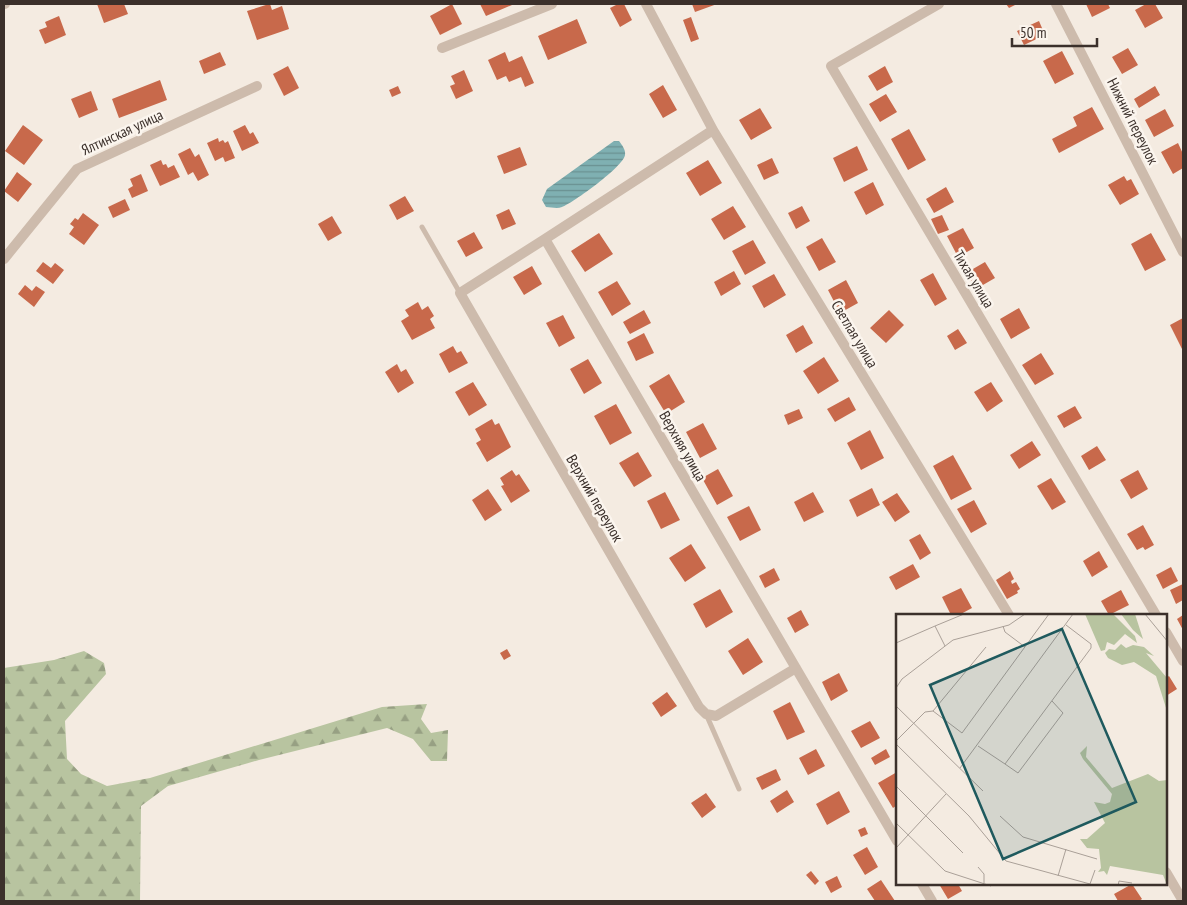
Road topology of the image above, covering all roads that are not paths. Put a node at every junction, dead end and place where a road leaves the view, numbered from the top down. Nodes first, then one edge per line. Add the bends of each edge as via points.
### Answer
1 (552, 4) edge
2 (646, 4) edge
3 (939, 4) edge
4 (1056, 4) edge
5 (442, 48) dead end
6 (257, 86) dead end
7 (714, 130) junction
8 (422, 226) dead end
9 (545, 239) junction
10 (1183, 252) edge
11 (4, 259) edge
12 (460, 293) junction
13 (1008, 614) edge
14 (1155, 614) edge
15 (1167, 634) edge
16 (1183, 639) edge
17 (1173, 644) junction
18 (1183, 661) edge
19 (796, 668) junction
20 (706, 714) junction
21 (739, 789) dead end
22 (896, 839) edge
23 (1167, 874) edge
24 (923, 885) edge
25 (932, 901) edge
26 (1183, 901) edge

1 - 5 street
2 - 7 street, Светлая улица
3 - 14 street, Тихая улица via 831,66
4 - 10 street, Нижний переулок
6 - 11 street, Ялтинская улица via 77,169
7 - 9 street
7 - 13 street, Светлая улица
8 - 12 lane
9 - 12 street
9 - 19 street, Верхняя улица
12 - 20 street, Верхний переулок via 699,707
15 - 17 street
16 - 17 street
17 - 18 street
19 - 20 street via 716,716
19 - 22 street, Верхняя улица
20 - 21 lane
23 - 26 street
24 - 25 street

